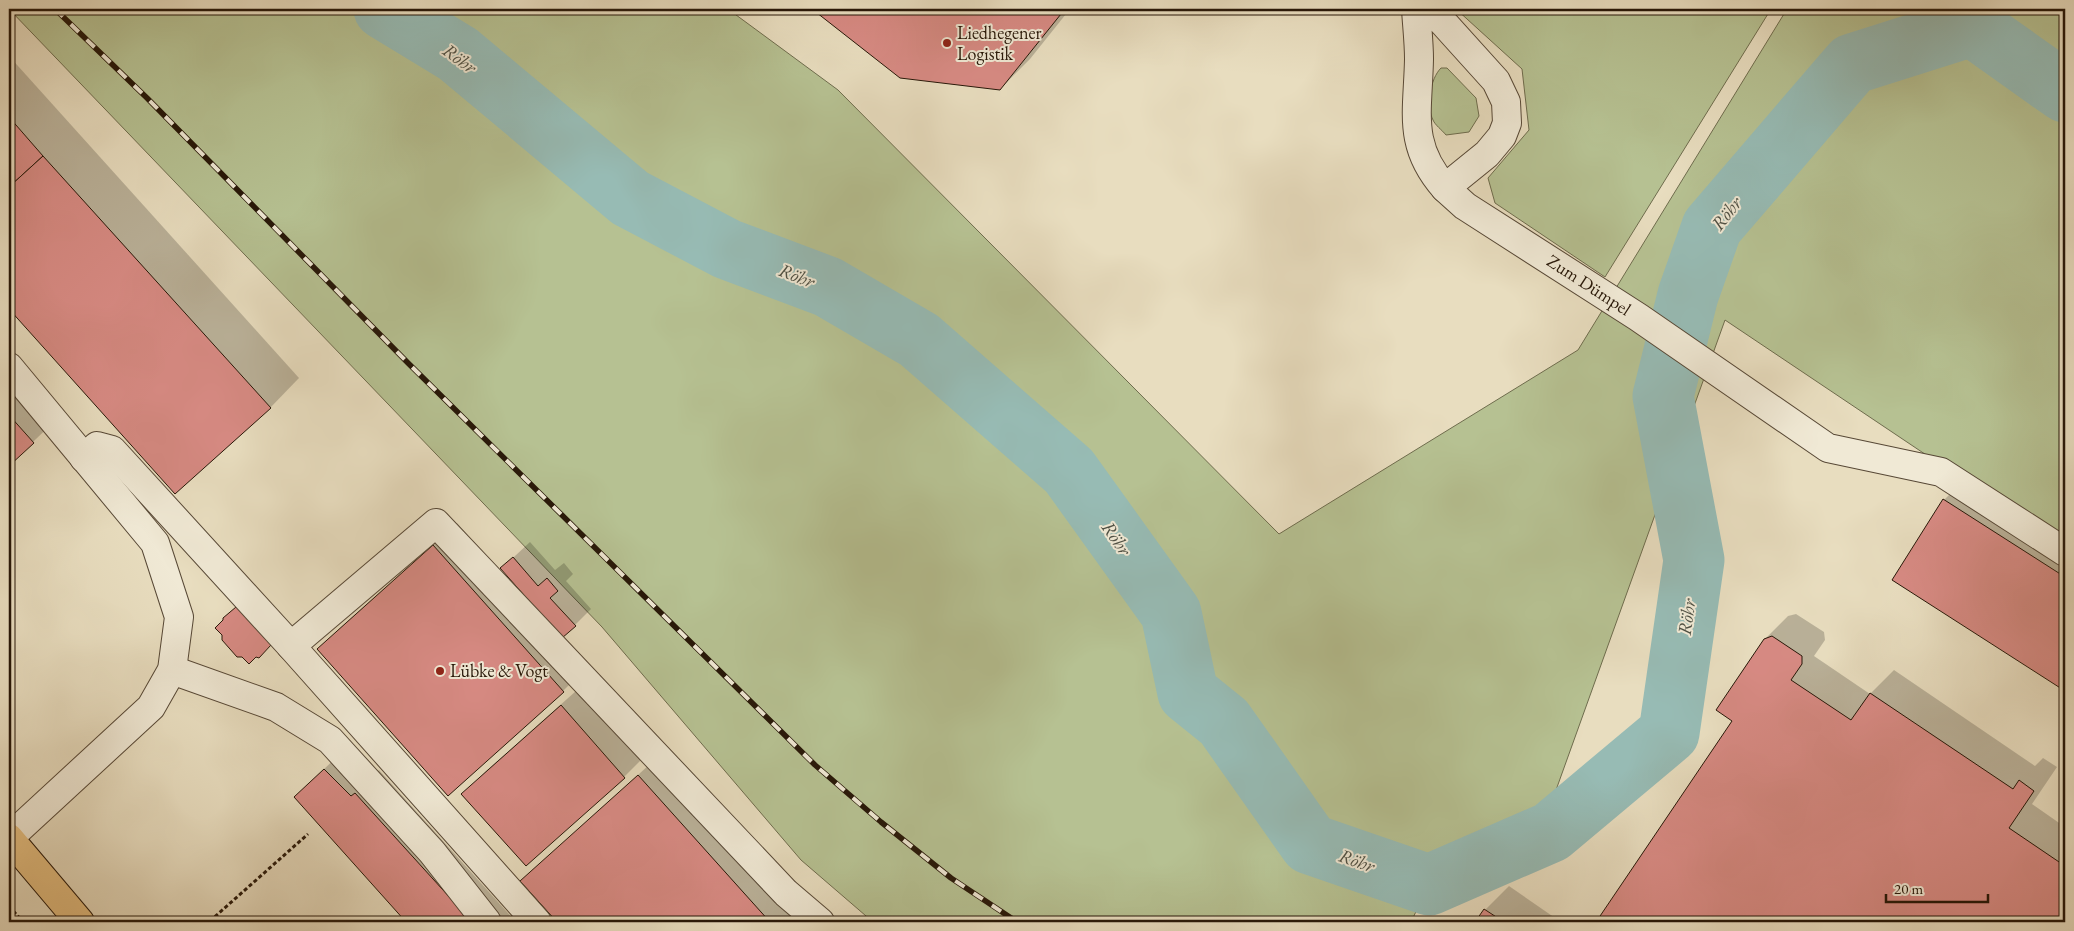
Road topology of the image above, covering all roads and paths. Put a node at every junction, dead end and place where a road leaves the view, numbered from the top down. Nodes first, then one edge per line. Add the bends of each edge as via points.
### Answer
1 (1416, 9) edge
2 (1431, 9) edge
3 (2063, 9) edge
4 (2065, 12) edge
5 (1445, 188) junction
6 (9, 368) edge
7 (84, 458) junction
8 (2065, 552) edge
9 (291, 646) junction
10 (172, 670) junction
11 (308, 834) dead end
12 (9, 838) edge
13 (9, 906) edge
14 (23, 922) edge
15 (80, 922) edge
16 (210, 922) edge
17 (487, 922) edge
18 (537, 922) edge
19 (820, 922) edge

1 - 5 street, Zum Dümpel via 1419,57 1417,133 1423,155
2 - 5 street via 1496,81 1506,102 1507,124 1502,136 1487,154
3 - 4 path
5 - 8 street, Zum Dümpel via 1465,206 1638,317 1828,448 1941,472
6 - 7 street
7 - 9 street via 97,446 112,450
7 - 10 street via 155,543 179,617
9 - 18 street
9 - 19 street via 436,523 786,893
10 - 12 street via 151,707
10 - 17 street via 276,707 330,740 432,852
11 - 16 path
12 - 15 main road
13 - 14 path

